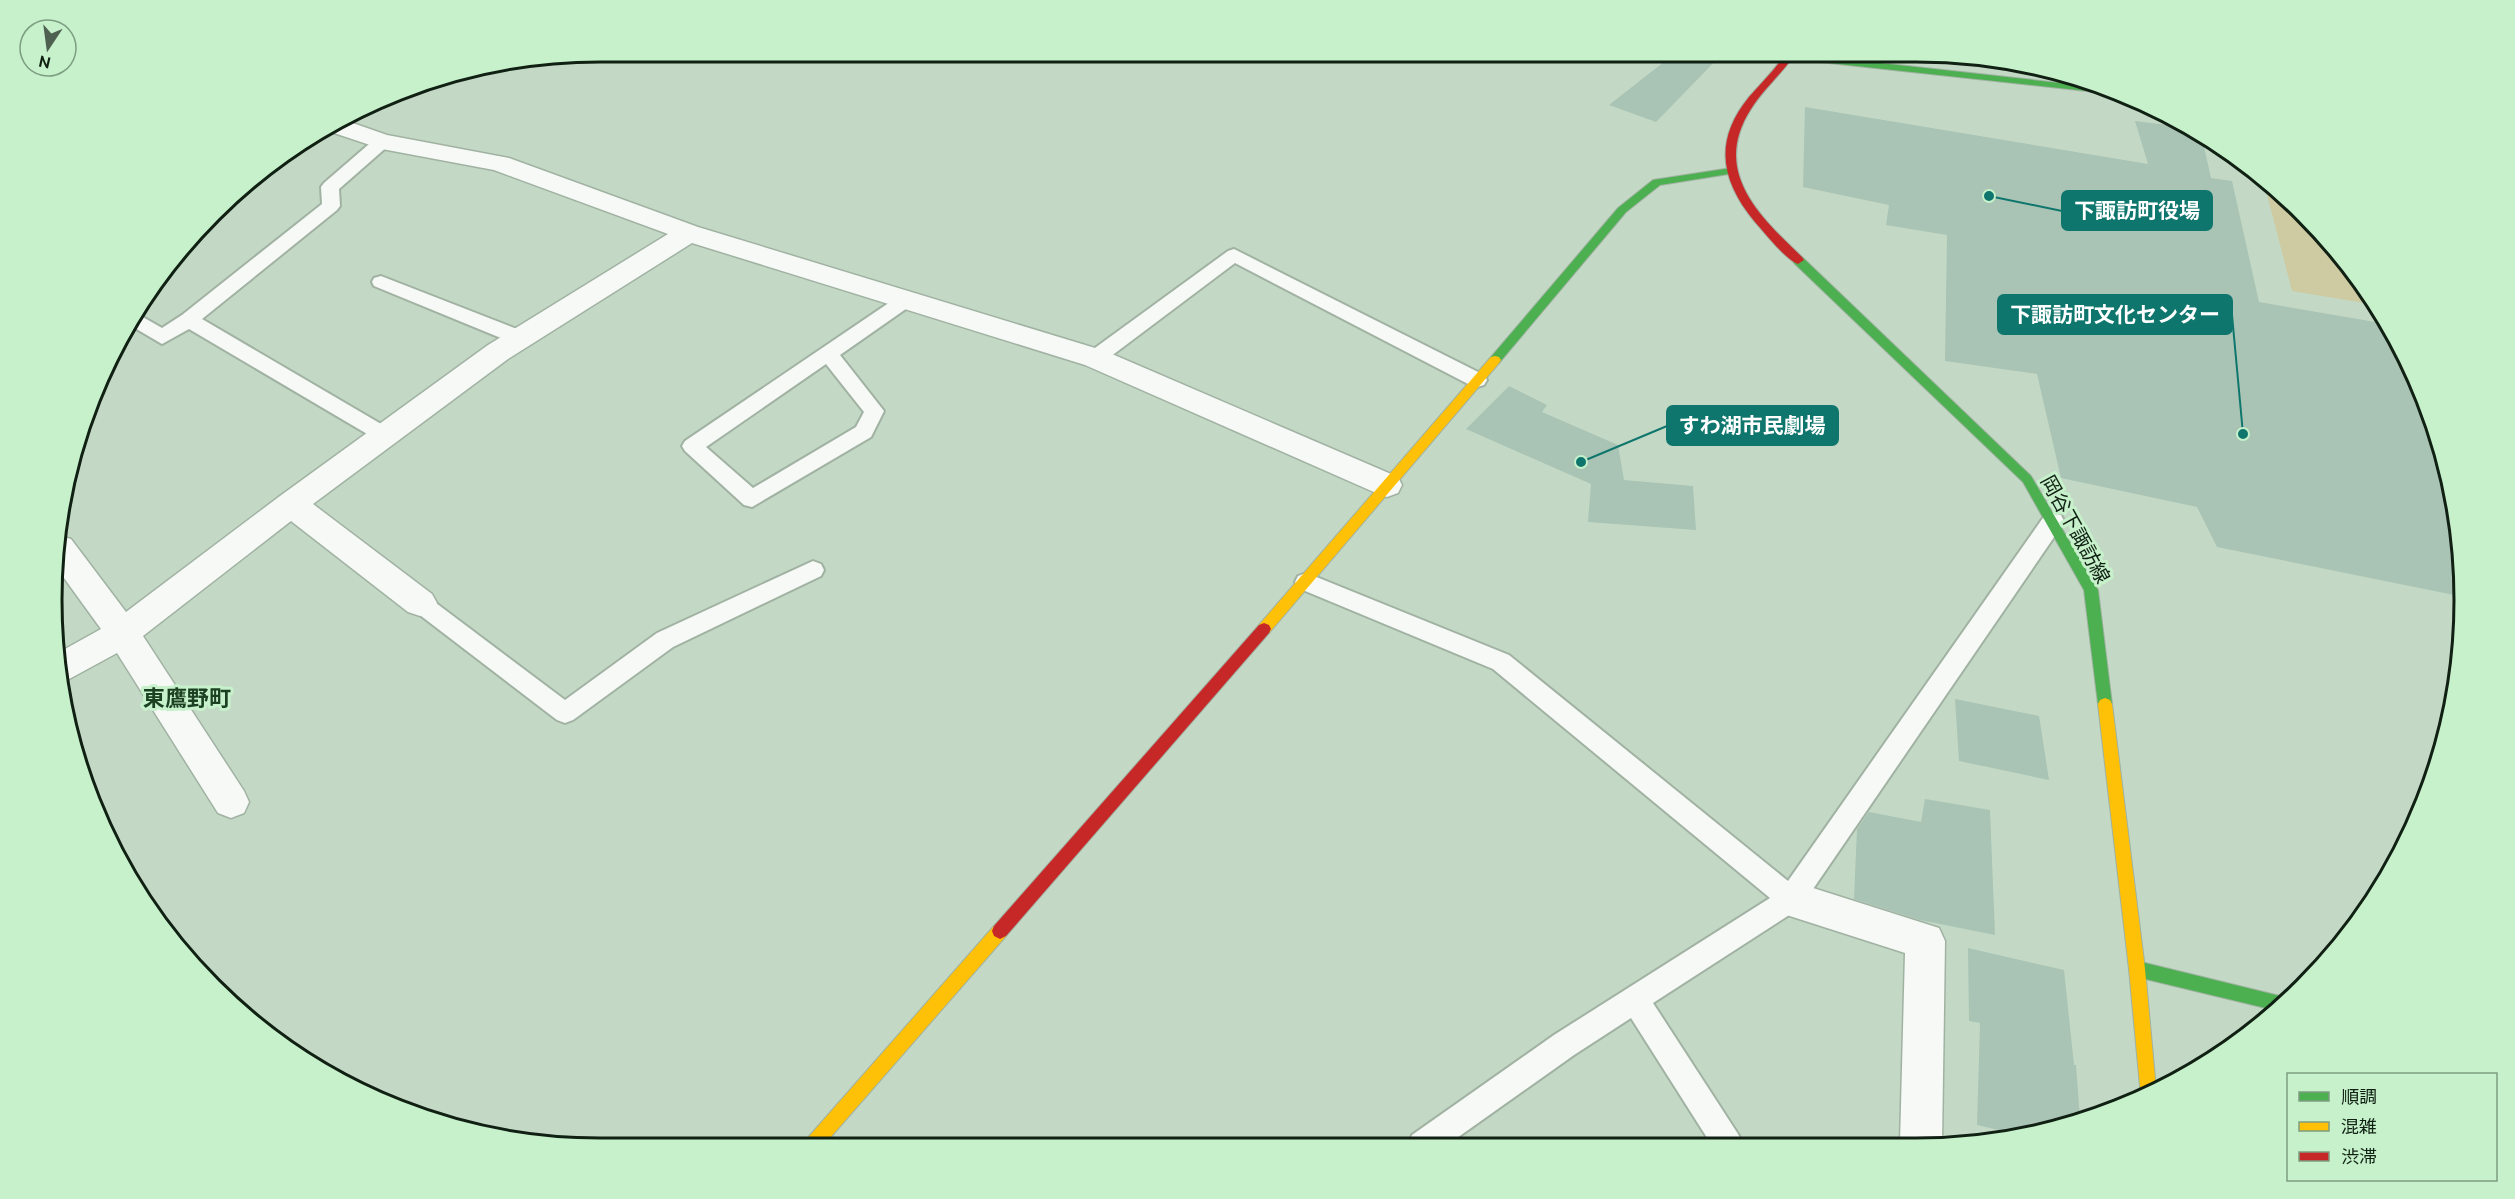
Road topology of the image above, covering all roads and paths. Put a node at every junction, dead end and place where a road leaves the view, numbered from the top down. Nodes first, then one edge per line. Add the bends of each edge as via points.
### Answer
1 (1785, 62) edge
2 (1865, 62) edge
3 (2083, 88) edge
4 (342, 128) edge
5 (382, 142) junction
6 (1731, 171) junction
7 (689, 233) junction
8 (381, 282) dead end
9 (906, 300) junction
10 (189, 320) junction
11 (139, 322) edge
12 (520, 338) junction
13 (828, 353) junction
14 (1095, 358) junction
15 (1478, 380) junction
16 (386, 436) junction
17 (1387, 485) junction
18 (291, 504) junction
19 (2053, 521) junction
20 (64, 553) edge
21 (813, 570) dead end
22 (1306, 582) junction
23 (420, 603) joint
24 (123, 633) junction
25 (66, 666) edge
26 (231, 802) dead end
27 (1791, 899) junction
28 (2137, 969) junction
29 (1635, 999) junction
30 (2272, 1002) edge
31 (2147, 1085) edge
32 (819, 1138) edge
33 (1432, 1138) edge
34 (1724, 1138) edge
35 (1921, 1138) edge

1 - 6 street, 岡谷下諏訪線 via 1744,110 1731,140
2 - 3 street
4 - 5 street
5 - 7 street via 500,163
5 - 10 lane via 330,188 331,206
6 - 15 street via 1657,182 1622,210
6 - 19 street, 岡谷下諏訪線 via 1740,196 1757,220 2026,479
7 - 9 street
7 - 12 street
8 - 12 lane
9 - 13 lane
9 - 14 street
10 - 11 lane via 162,337
10 - 16 lane
12 - 16 street
13 - 13 lane via 711,432 692,446 752,499 864,432 874,411
14 - 15 lane via 1234,255
14 - 17 street
15 - 17 street
16 - 18 street
17 - 22 street
18 - 23 street
18 - 24 street
19 - 27 lane
19 - 28 street, 岡谷下諏訪線 via 2091,590
20 - 24 street
21 - 23 lane via 665,640 565,713
22 - 27 lane via 1502,662
22 - 32 street
24 - 25 street
24 - 26 street
27 - 29 lane
27 - 35 street via 1925,941
28 - 30 street
28 - 31 street, 岡谷下諏訪線
29 - 33 lane
29 - 34 lane

